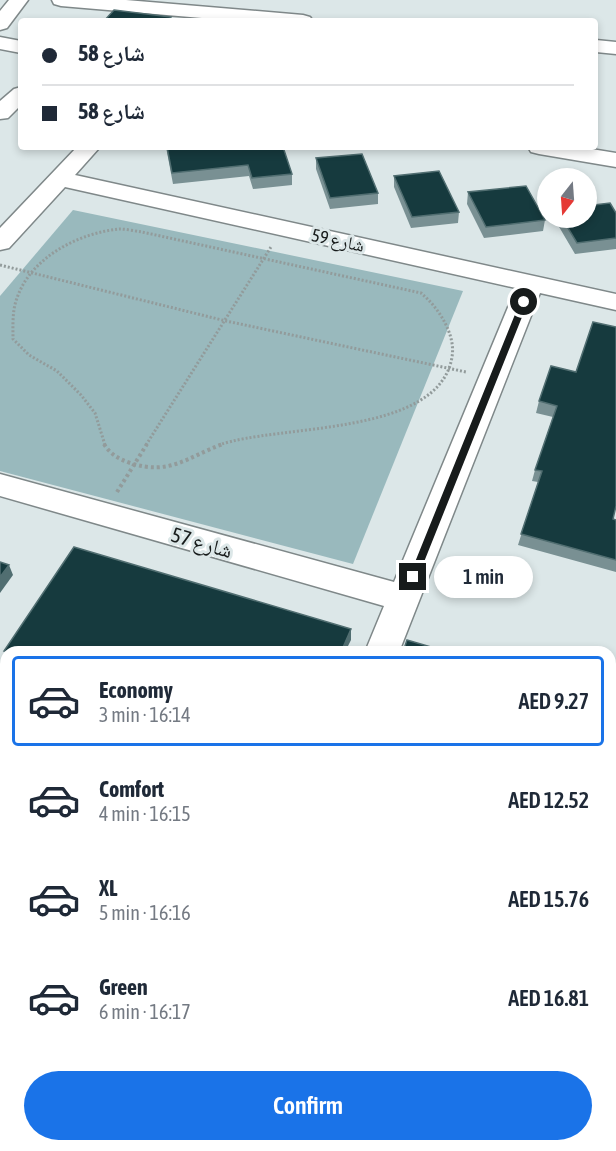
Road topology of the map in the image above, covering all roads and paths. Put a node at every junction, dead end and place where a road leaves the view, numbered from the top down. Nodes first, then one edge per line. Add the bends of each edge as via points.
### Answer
1 (19, 0) edge
2 (61, 0) edge
3 (72, 0) edge
4 (270, 18) edge
5 (0, 24) edge
6 (0, 43) edge
7 (18, 46) edge
8 (598, 46) edge
9 (616, 48) edge
10 (0, 56) edge
11 (18, 59) edge
12 (0, 87) edge
13 (18, 91) edge
14 (18, 95) edge
15 (0, 114) edge
16 (598, 144) edge
17 (616, 147) edge
18 (86, 150) edge
19 (557, 150) edge
20 (616, 160) edge
21 (60, 179) junction
22 (9, 222) edge
23 (283, 228) junction
24 (0, 243) edge
25 (264, 258) junction
26 (0, 265) edge
27 (31, 272) junction
28 (531, 283) junction
29 (616, 302) edge
30 (226, 321) junction
31 (449, 368) junction
32 (494, 377) junction
33 (134, 464) junction
34 (0, 485) edge
35 (102, 514) junction
36 (405, 599) junction
37 (385, 646) edge

1 - 5 street
2 - 3 street
3 - 4 street
6 - 7 street
8 - 9 street
10 - 11 street
12 - 13 street
14 - 15 street
16 - 17 street
18 - 21 street
19 - 20 street
21 - 22 street
21 - 23 street, شارع 59
22 - 24 street
23 - 25 path
23 - 28 street, شارع 59
25 - 27 path via 121,229 71,244 50,255
25 - 30 path
25 - 31 path via 421,293 443,318 453,349
26 - 27 path
27 - 30 path
27 - 33 path via 17,296 13,339 29,355 57,371 78,392 96,415 107,452
28 - 29 street, شارع 59
28 - 32 street
30 - 31 path
30 - 33 path
31 - 32 path
31 - 33 path via 436,389 400,412 227,442 185,464 162,469
32 - 36 street
33 - 35 path
34 - 35 street, شارع 57
35 - 36 street, شارع 57
36 - 37 street

